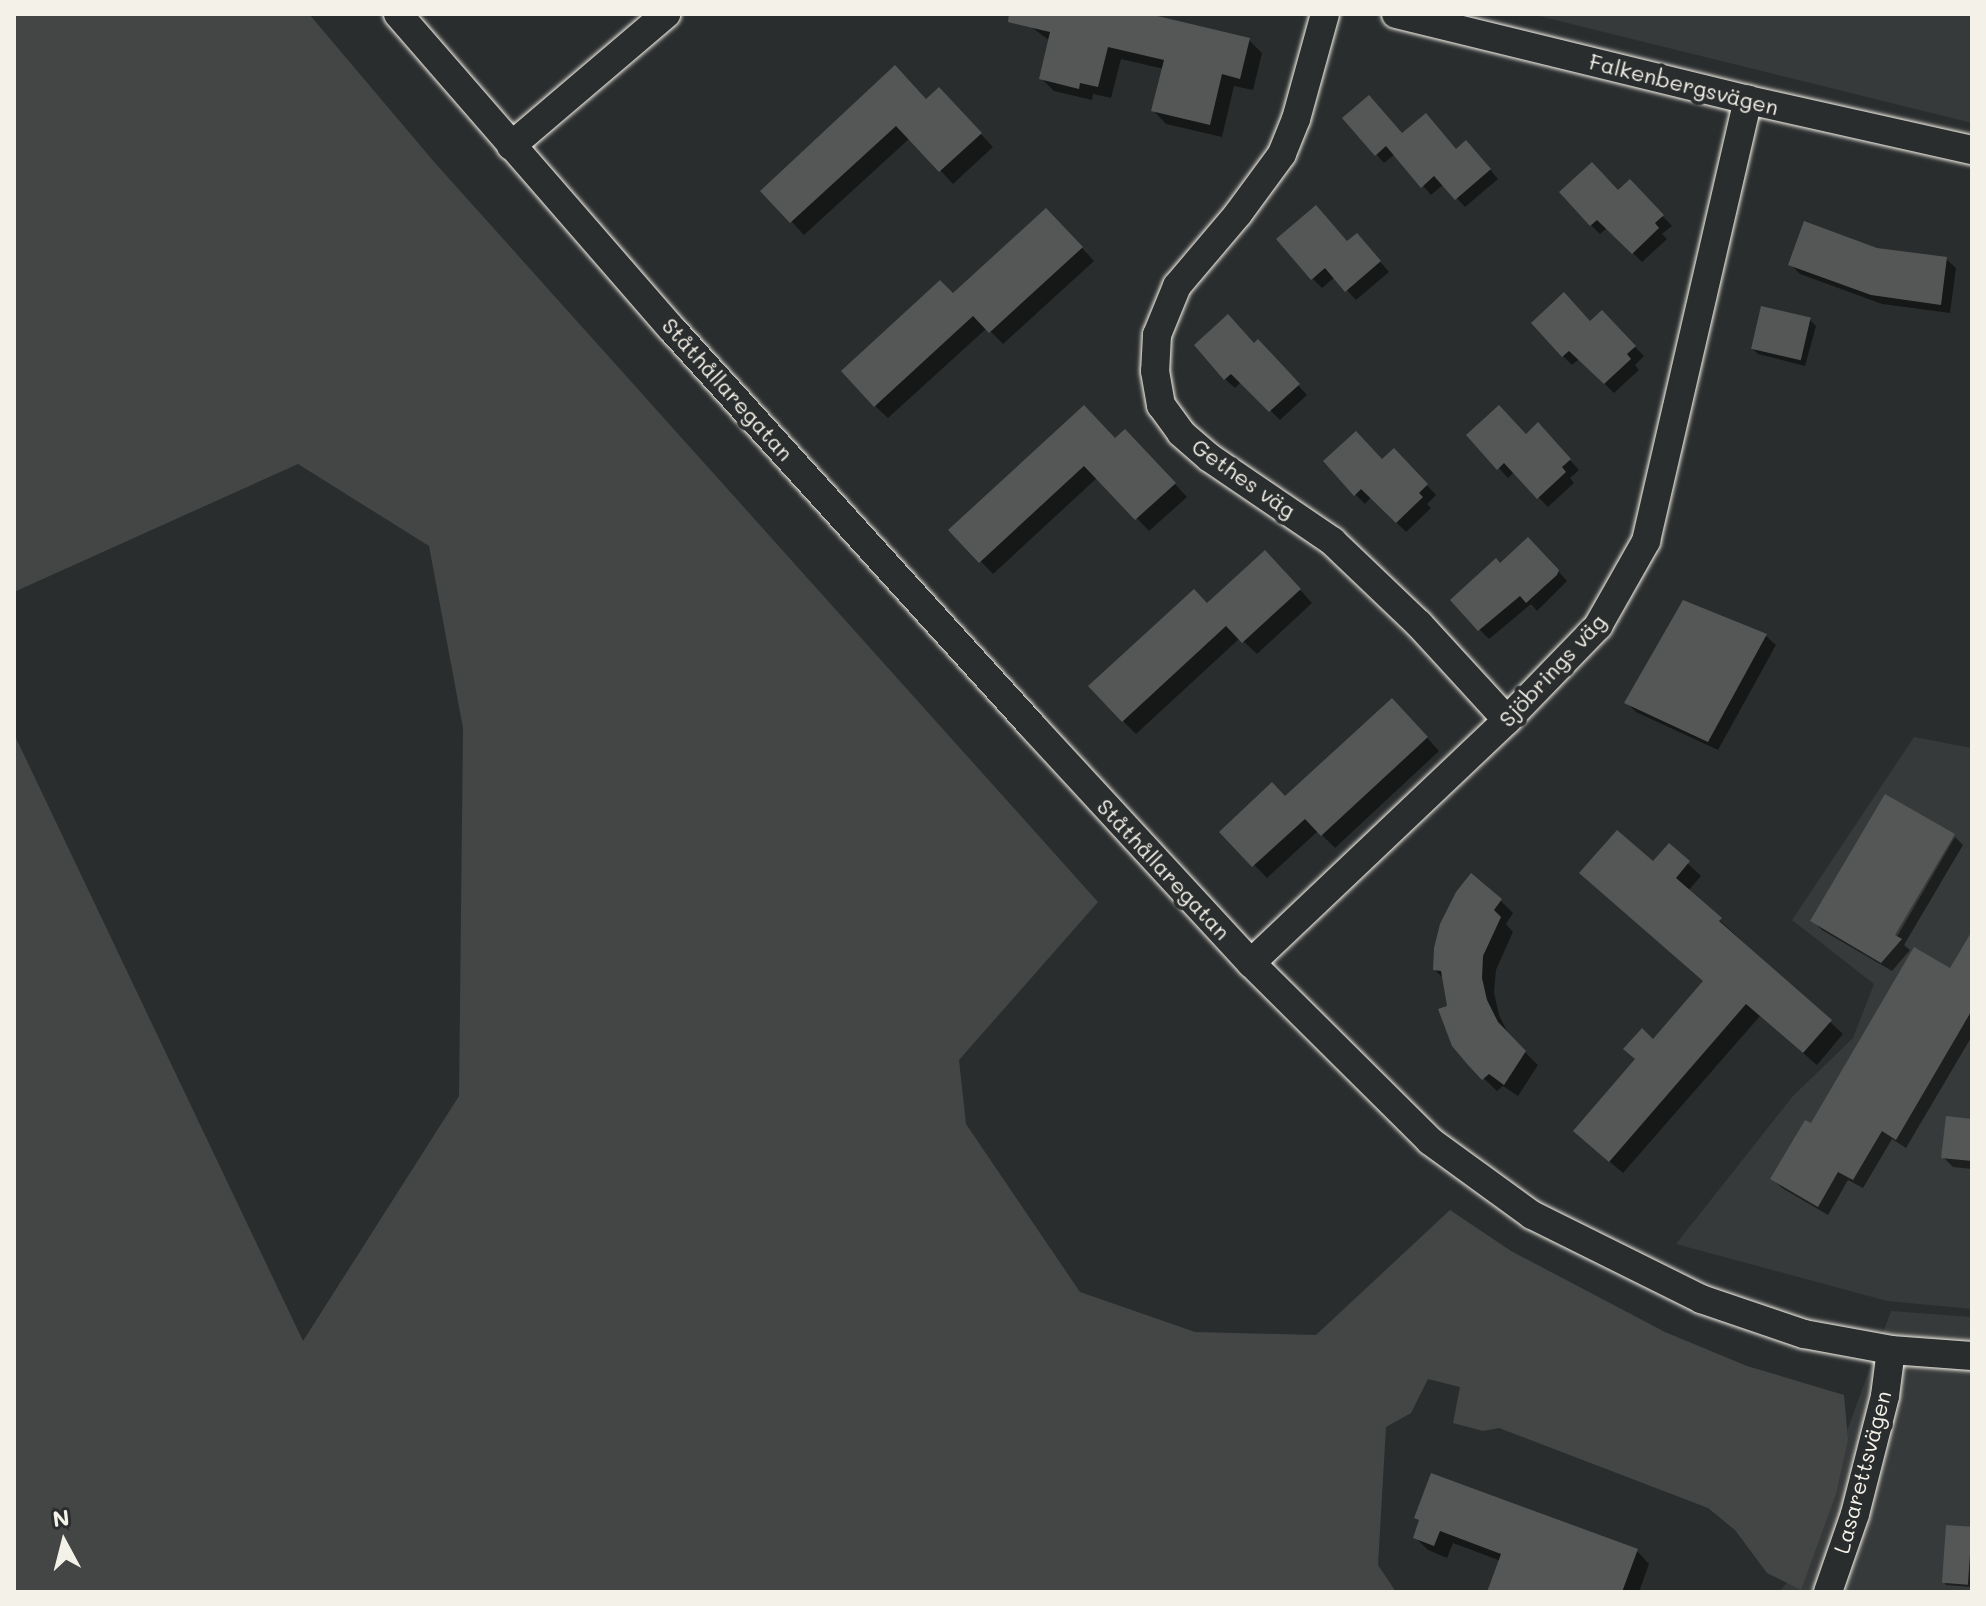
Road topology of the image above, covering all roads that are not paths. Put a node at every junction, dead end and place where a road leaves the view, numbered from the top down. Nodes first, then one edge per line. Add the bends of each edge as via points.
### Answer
1 (398, 14) edge
2 (666, 14) edge
3 (1325, 14) edge
4 (1396, 14) edge
5 (1748, 100) junction
6 (511, 146) junction
7 (1972, 150) edge
8 (1507, 720) junction
9 (1251, 963) junction
10 (1891, 1350) junction
11 (1972, 1356) edge
12 (1828, 1592) edge

1 - 6 street, Ståthållaregatan
2 - 6 street
3 - 8 street, Gethes väg via 1282,154 1177,286 1157,335 1155,371 1161,405 1181,433 1210,458 1332,541 1419,624
4 - 5 street, Falkenbergsvägen
5 - 7 street, Falkenbergsvägen
5 - 8 street, Sjöbrings väg via 1646,541 1598,626
6 - 9 street, Ståthållaregatan
8 - 9 street, Sjöbrings väg
9 - 10 street, Ståthållaregatan via 1430,1141 1532,1215 1701,1299 1804,1334
10 - 11 street, Ståthållaregatan
10 - 12 street, Lasarettsvägen via 1885,1396

